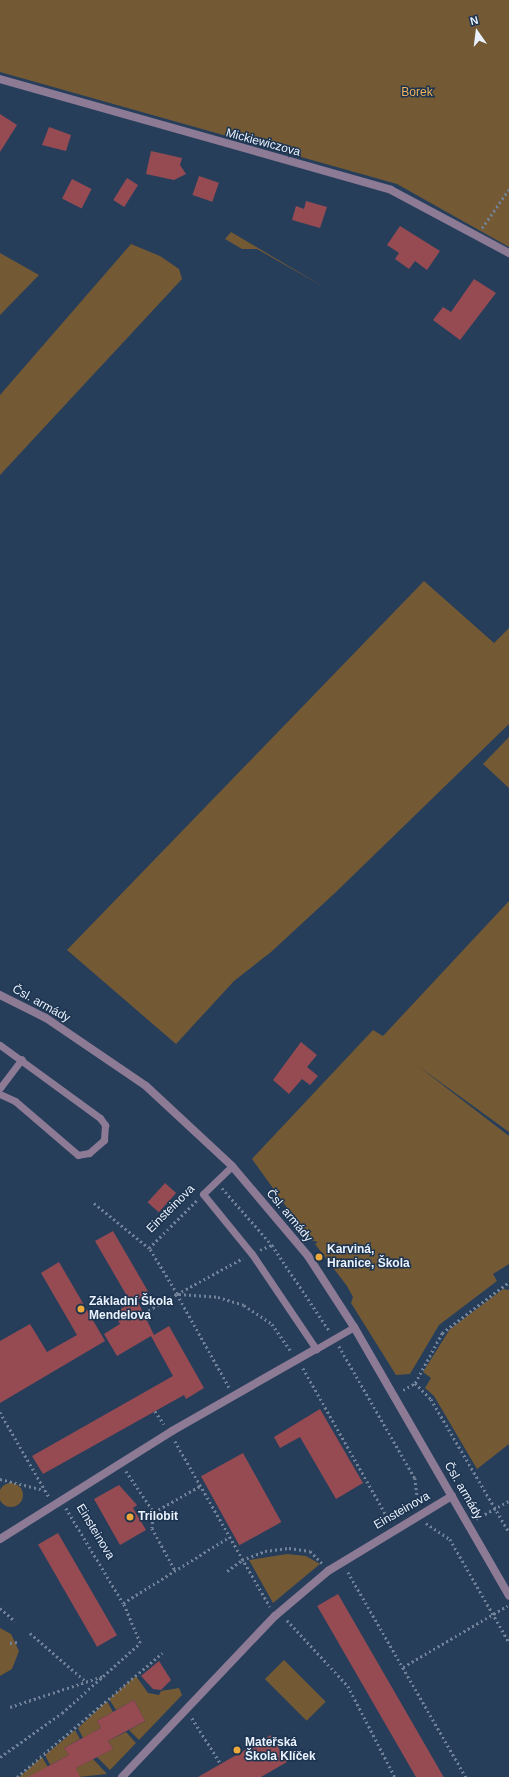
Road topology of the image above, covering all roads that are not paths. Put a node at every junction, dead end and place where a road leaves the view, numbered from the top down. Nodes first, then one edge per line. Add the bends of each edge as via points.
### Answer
1 (0, 79) edge
2 (509, 253) edge
3 (0, 995) edge
4 (0, 1045) edge
5 (22, 1059) junction
6 (0, 1088) edge
7 (0, 1094) edge
8 (232, 1166) junction
9 (354, 1327) junction
10 (316, 1349) junction
11 (452, 1496) junction
12 (0, 1539) edge
13 (509, 1595) edge
14 (122, 1777) edge

1 - 2 street, Mickiewiczova via 391,190
3 - 8 street, Čsl. armády via 46,1018 146,1086
4 - 5 lane
5 - 6 lane
5 - 7 lane via 100,1118 105,1125 104,1140 89,1153 78,1155 15,1101
8 - 9 street, Čsl. armády via 308,1256
8 - 10 lane, Einsteinova via 203,1194 252,1254
9 - 10 lane, Einsteinova
9 - 11 street, Čsl. armády
10 - 12 street, Einsteinova via 170,1432
11 - 13 street, Čsl. armády
11 - 14 street, Einsteinova via 394,1529 328,1572 275,1616

